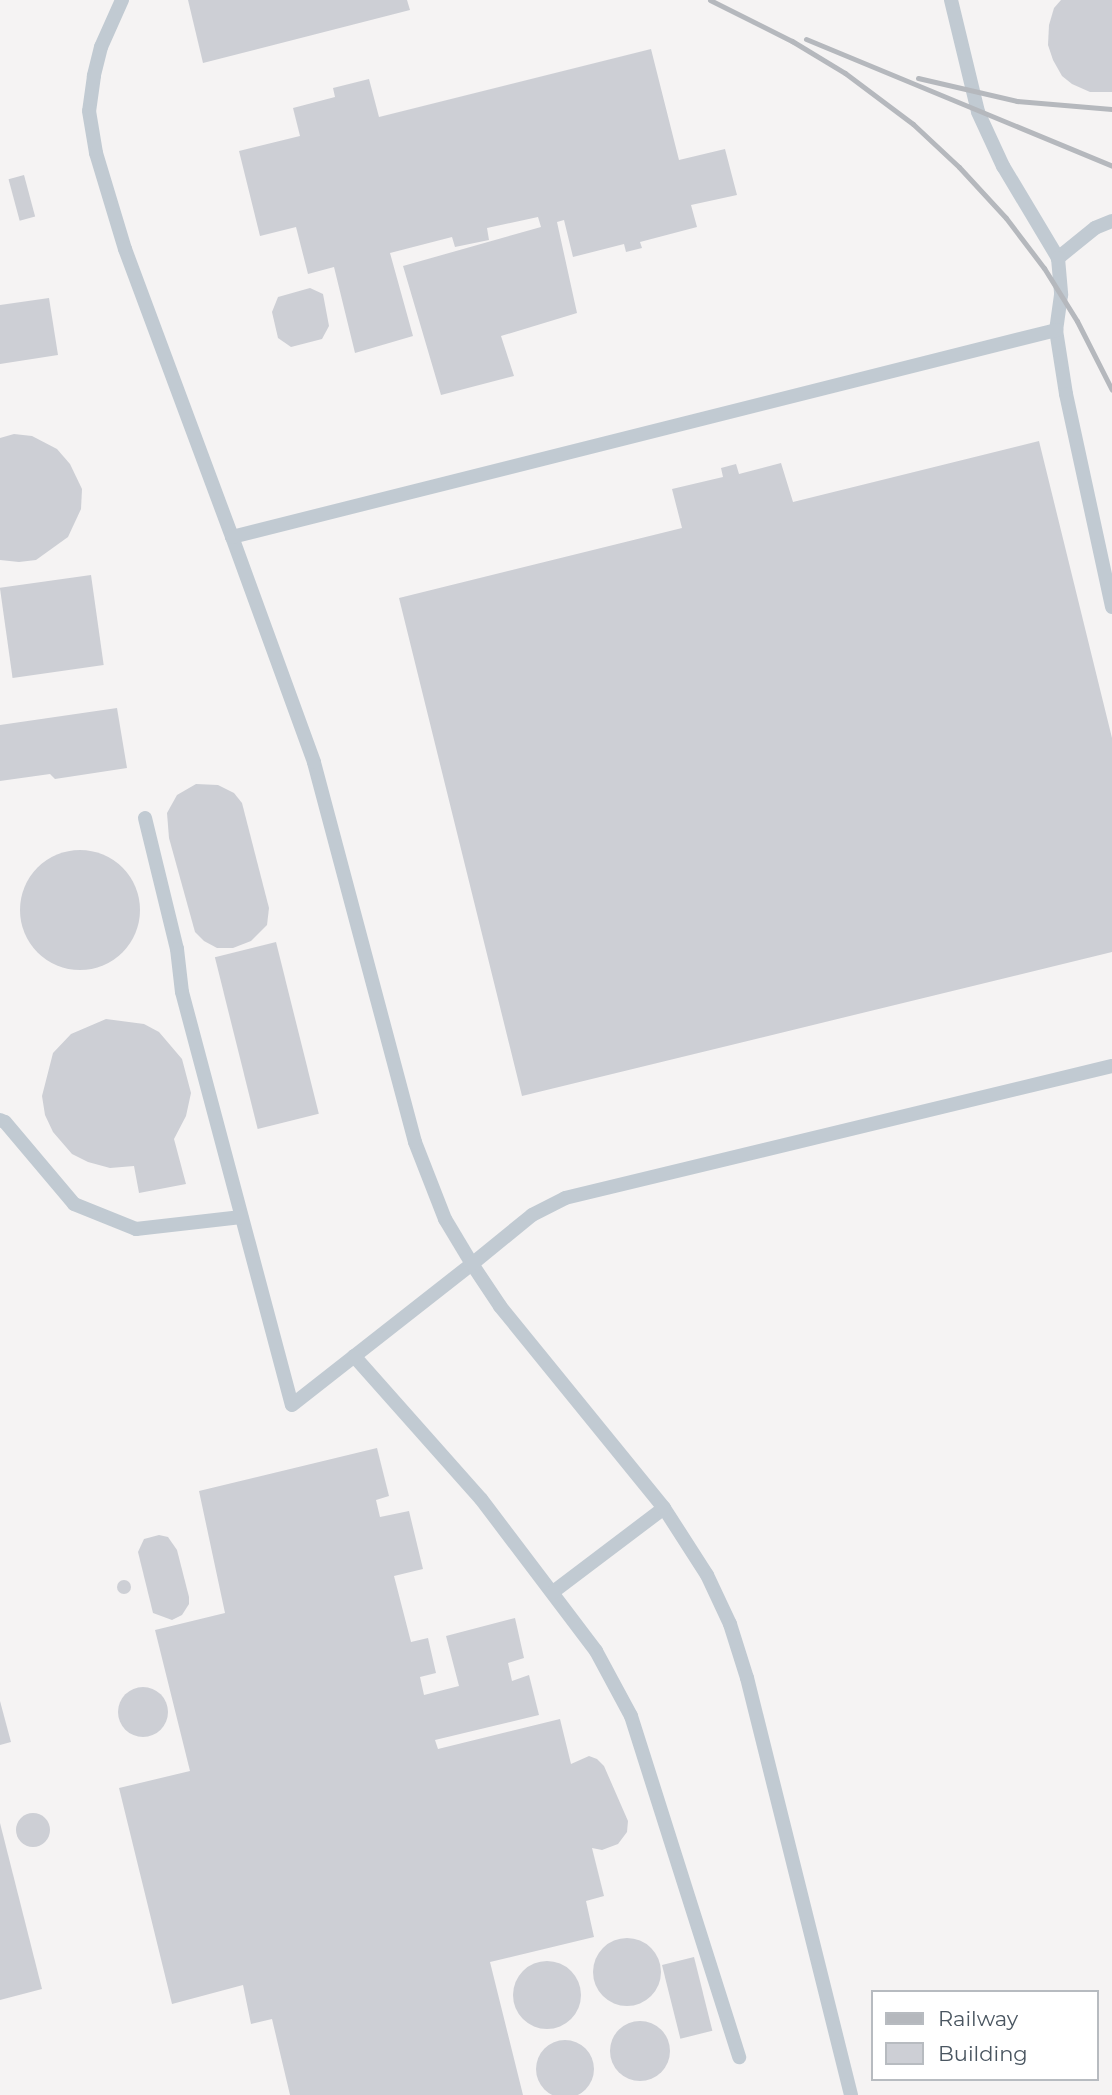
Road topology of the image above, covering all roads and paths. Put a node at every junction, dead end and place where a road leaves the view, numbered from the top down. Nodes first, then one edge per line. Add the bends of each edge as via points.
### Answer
1 (122, 0) edge
2 (951, 0) edge
3 (1112, 221) edge
4 (1058, 258) junction
5 (1056, 330) junction
6 (232, 537) junction
7 (1112, 607) edge
8 (145, 818) dead end
9 (1112, 1066) edge
10 (0, 1120) edge
11 (242, 1217) junction
12 (472, 1264) junction
13 (354, 1356) junction
14 (664, 1508) junction
15 (553, 1592) junction
16 (739, 2057) dead end
17 (851, 2095) edge

1 - 6 lane via 94,76 89,111 96,153 125,249
2 - 4 lane via 978,112 1003,166
3 - 4 lane via 1095,228
4 - 5 lane via 1061,295
5 - 6 lane
5 - 7 lane
6 - 12 lane via 314,762 415,1142 444,1219
8 - 11 lane via 177,949 182,992
9 - 12 lane via 565,1198 533,1215
10 - 11 lane via 74,1204 136,1229
11 - 13 lane via 292,1405
12 - 13 lane
12 - 14 lane via 500,1306
13 - 15 lane via 481,1499
14 - 15 lane
14 - 17 lane via 707,1575 733,1634
15 - 16 lane via 596,1651 631,1716

